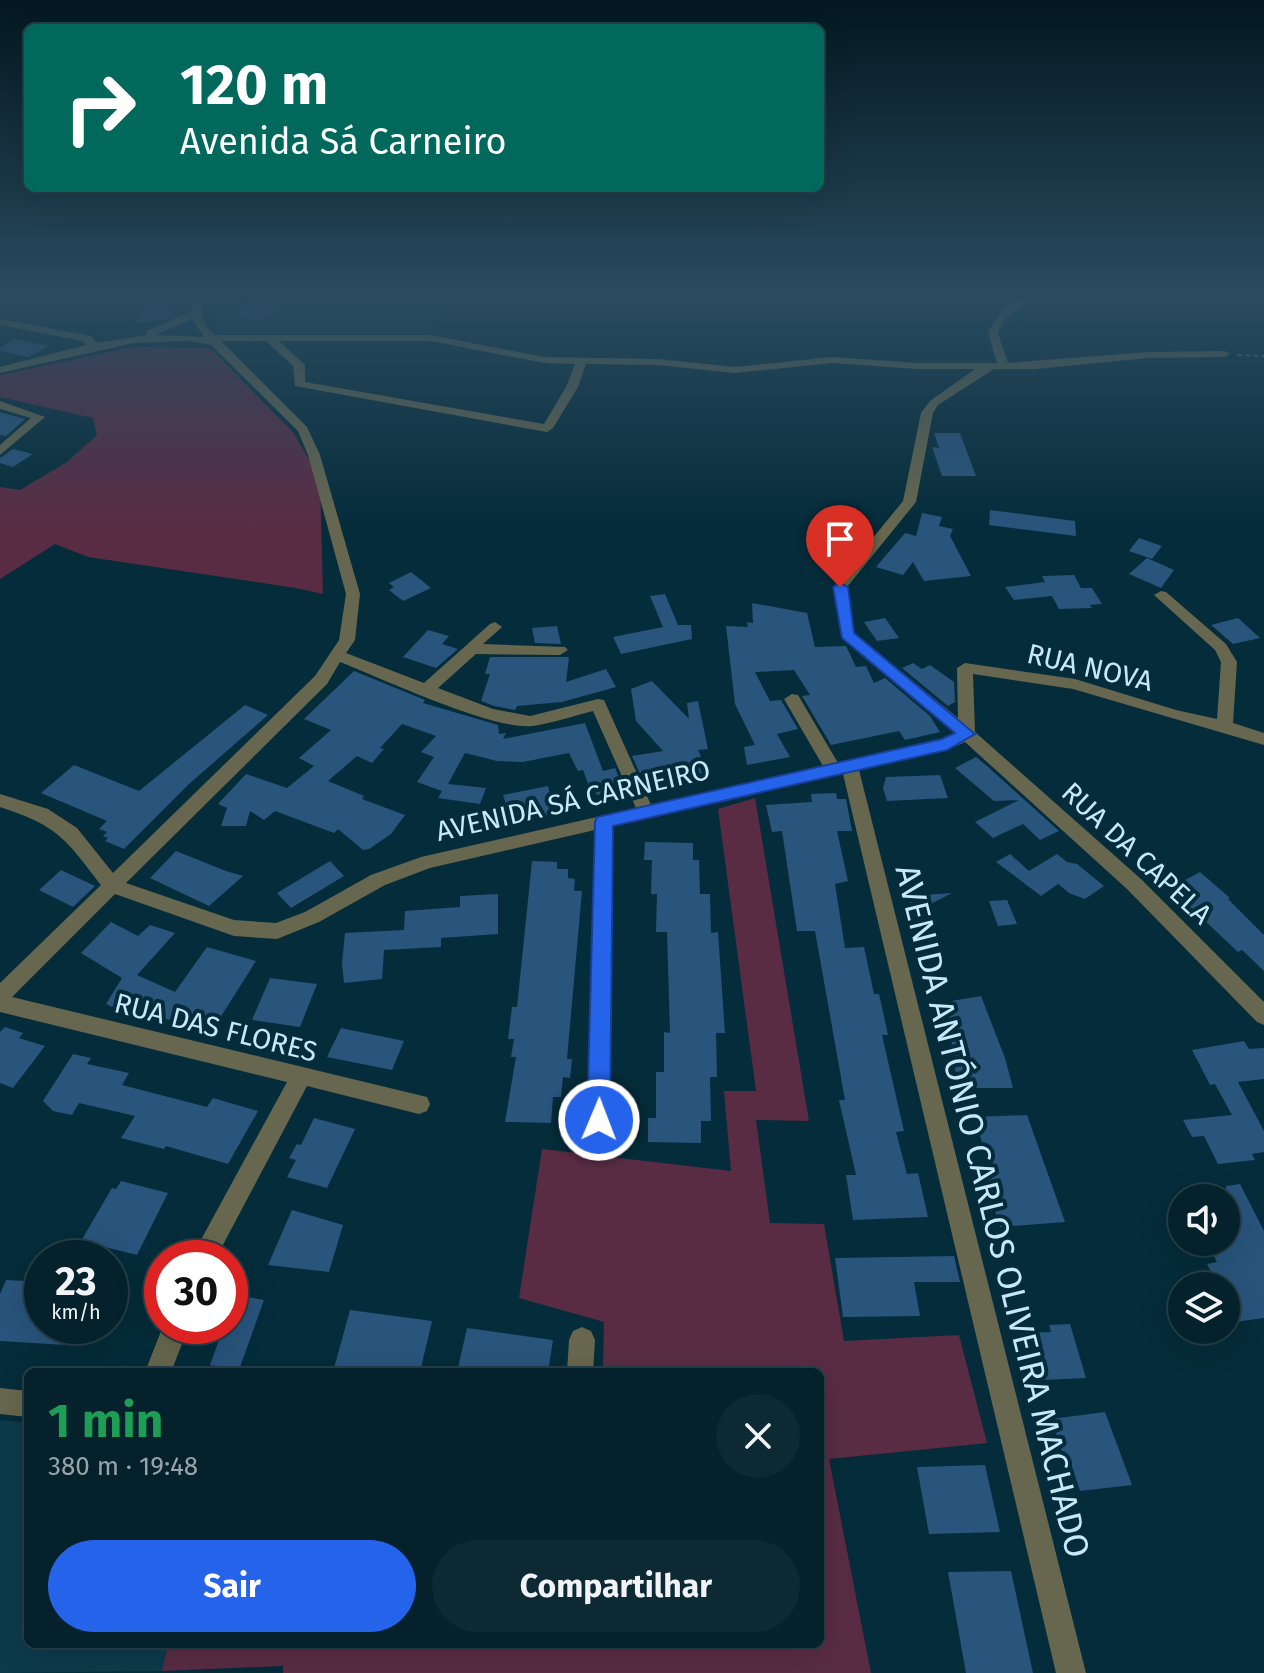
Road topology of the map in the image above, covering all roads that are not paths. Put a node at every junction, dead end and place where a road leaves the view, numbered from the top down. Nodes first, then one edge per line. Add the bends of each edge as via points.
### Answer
1 (244, 371) edge
2 (299, 371) edge
3 (578, 371) edge
4 (980, 371) edge
5 (0, 405) edge
6 (0, 451) edge
7 (1161, 595) dead end
8 (495, 627) dead end
9 (560, 650) dead end
10 (466, 652) junction
11 (337, 655) junction
12 (425, 691) junction
13 (792, 699) dead end
14 (1225, 726) junction
15 (967, 734) junction
16 (1264, 739) edge
17 (842, 768) junction
18 (0, 800) edge
19 (646, 812) junction
20 (604, 822) junction
21 (112, 886) junction
22 (0, 996) edge
23 (0, 1003) edge
24 (1264, 1016) edge
25 (301, 1076) junction
26 (419, 1104) dead end
27 (598, 1150) dead end
28 (213, 1240) edge
29 (582, 1340) dead end
30 (169, 1344) edge
31 (160, 1368) edge
32 (580, 1368) edge
33 (0, 1401) edge
34 (24, 1404) edge
35 (1071, 1673) edge

1 - 11 street via 303,430 314,455 353,594 347,640
2 - 3 street via 299,384 547,428
4 - 15 street, RUA DA CAPELA via 927,413 909,502 840,587 847,635
5 - 6 street via 39,417
7 - 14 street via 1221,647 1229,662
8 - 10 street
9 - 10 street
10 - 12 street
11 - 12 street
11 - 21 street via 321,680
12 - 19 street via 490,714 530,721 598,704
13 - 17 street, AVENIDA ANTÓNIO CARLOS OLIVEIRA MACHADO
14 - 15 street, RUA NOVA via 1075,684 965,668
14 - 16 street, RUA NOVA
15 - 17 street, AVENIDA SÁ CARNEIRO via 947,744
15 - 24 street, RUA DA CAPELA via 1134,884
17 - 19 street, AVENIDA SÁ CARNEIRO
17 - 35 street, AVENIDA ANTÓNIO CARLOS OLIVEIRA MACHADO
18 - 21 street via 42,814 71,833
19 - 20 street, AVENIDA SÁ CARNEIRO
20 - 21 street, AVENIDA SÁ CARNEIRO via 427,862 378,880 277,931 234,928
20 - 27 street
21 - 22 street
23 - 25 street, RUA DAS FLORES
25 - 26 street, RUA DAS FLORES
25 - 28 street
29 - 32 street
30 - 31 street
33 - 34 street

